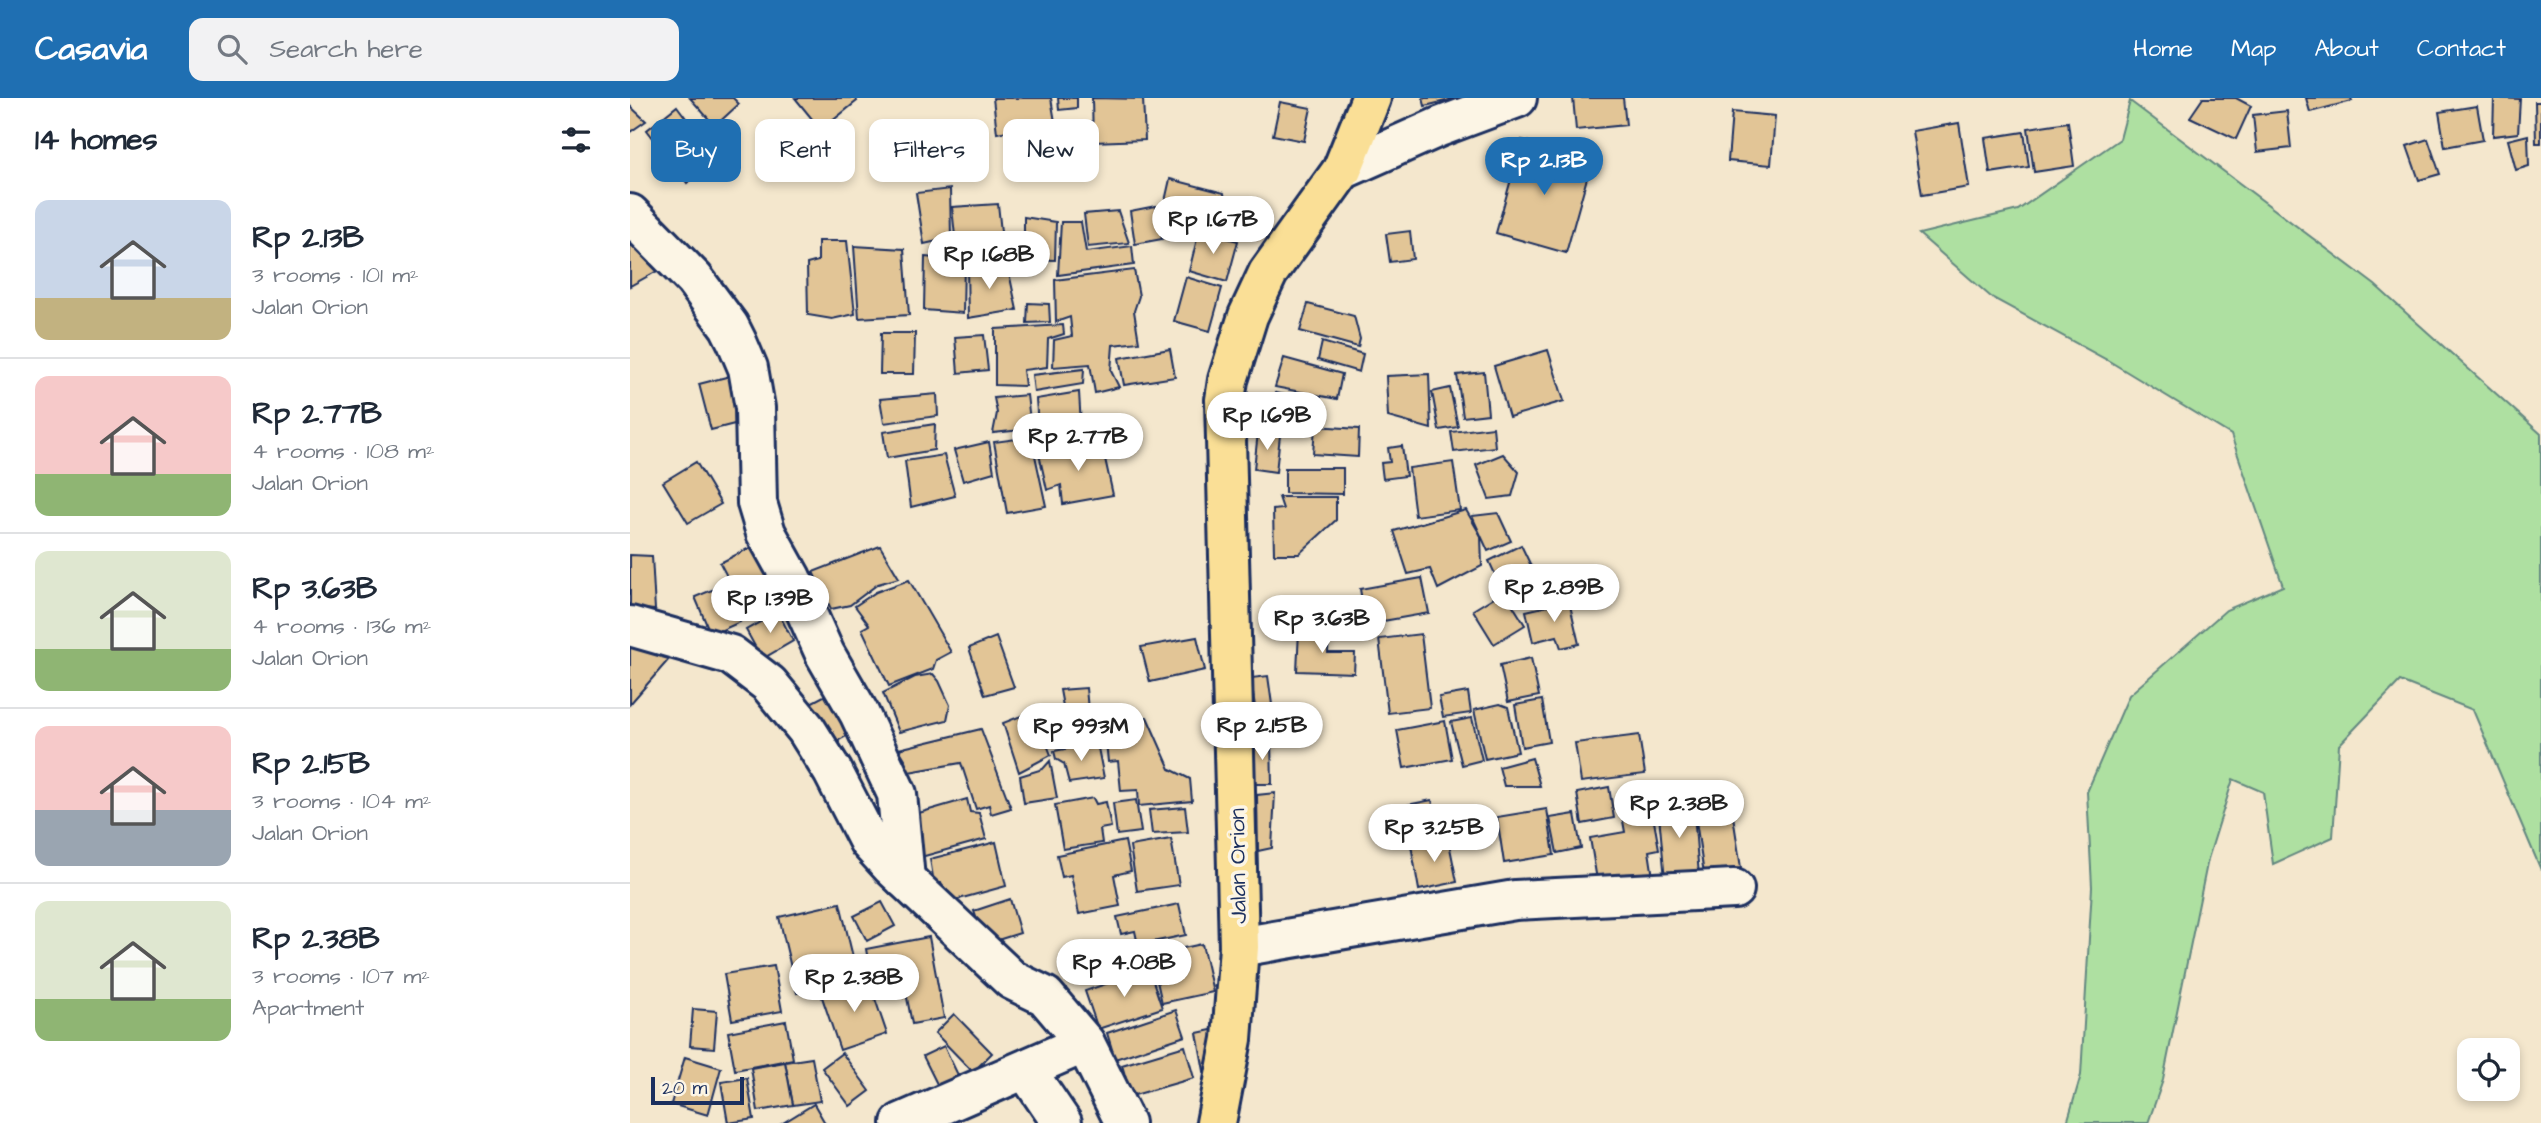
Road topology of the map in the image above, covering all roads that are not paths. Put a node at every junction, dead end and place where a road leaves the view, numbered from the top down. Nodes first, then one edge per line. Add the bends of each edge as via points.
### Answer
1 (1371, 98) edge
2 (1517, 98) edge
3 (1342, 170) junction
4 (630, 214) edge
5 (630, 626) edge
6 (905, 879) junction
7 (1734, 889) dead end
8 (1239, 947) junction
9 (1085, 1044) junction
10 (1026, 1070) junction
11 (901, 1123) edge
12 (1062, 1123) edge
13 (1125, 1123) edge
14 (1216, 1123) edge

1 - 3 highway, Jalan Orion
2 - 3 street
3 - 8 highway, Jalan Orion via 1268,273 1248,316 1228,380
4 - 6 street via 694,279 729,326 748,368 755,408 757,503 763,523 897,794
5 - 6 street via 731,654 769,684 806,729 869,842
6 - 9 street via 1012,980 1045,996
7 - 8 street via 1515,900
8 - 14 highway, Jalan Orion via 1232,1038
9 - 10 street
9 - 13 street
10 - 11 street
10 - 12 street

